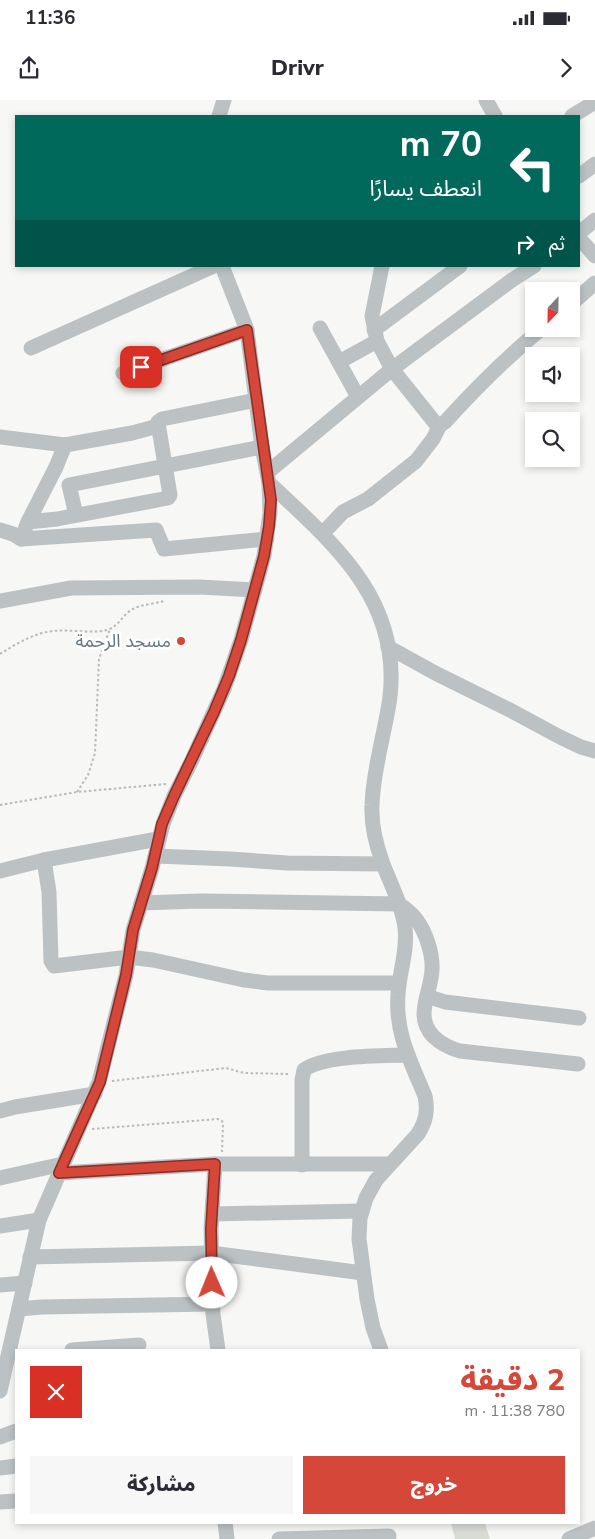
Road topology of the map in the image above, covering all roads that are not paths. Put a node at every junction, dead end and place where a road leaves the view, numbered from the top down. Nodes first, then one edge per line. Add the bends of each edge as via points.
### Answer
1 (224, 100) edge
2 (486, 100) edge
3 (595, 102) edge
4 (219, 115) edge
5 (494, 115) edge
6 (574, 115) edge
7 (595, 164) edge
8 (580, 175) edge
9 (595, 220) edge
10 (580, 232) edge
11 (580, 239) edge
12 (595, 256) edge
13 (212, 267) edge
14 (222, 267) edge
15 (382, 267) edge
16 (459, 267) edge
17 (530, 267) edge
18 (509, 273) edge
19 (595, 283) edge
20 (580, 296) edge
21 (320, 328) dead end
22 (247, 330) junction
23 (376, 335) junction
24 (531, 338) edge
25 (30, 348) dead end
26 (338, 362) junction
27 (392, 369) junction
28 (123, 373) dead end
29 (358, 397) junction
30 (256, 400) junction
31 (440, 425) junction
32 (158, 426) junction
33 (0, 437) edge
34 (65, 445) junction
35 (262, 447) junction
36 (166, 466) junction
37 (56, 467) junction
38 (269, 478) junction
39 (69, 485) junction
40 (76, 515) junction
41 (28, 522) junction
42 (0, 530) edge
43 (323, 533) junction
44 (21, 539) junction
45 (267, 539) junction
46 (255, 590) junction
47 (0, 600) edge
48 (388, 647) junction
49 (595, 751) edge
50 (158, 838) junction
51 (155, 856) junction
52 (44, 860) junction
53 (382, 864) junction
54 (0, 871) edge
55 (141, 904) junction
56 (399, 904) junction
57 (129, 958) junction
58 (399, 983) junction
59 (427, 996) junction
60 (579, 1018) dead end
61 (408, 1055) junction
62 (578, 1064) dead end
63 (97, 1088) junction
64 (0, 1111) edge
65 (302, 1164) junction
66 (389, 1164) junction
67 (218, 1165) junction
68 (61, 1169) junction
69 (0, 1178) edge
70 (362, 1211) junction
71 (212, 1214) junction
72 (39, 1220) junction
73 (0, 1226) edge
74 (211, 1253) junction
75 (30, 1257) junction
76 (363, 1273) junction
77 (24, 1283) junction
78 (0, 1286) edge
79 (213, 1304) junction
80 (19, 1309) junction
81 (7, 1331) edge
82 (139, 1344) dead end
83 (83, 1349) edge
84 (218, 1349) edge
85 (381, 1349) edge
86 (7, 1371) edge
87 (0, 1391) edge
88 (15, 1431) edge
89 (0, 1437) edge
90 (15, 1466) edge
91 (0, 1468) edge
92 (15, 1501) edge
93 (0, 1502) edge
94 (225, 1524) edge
95 (595, 1528) edge
96 (389, 1533) edge
97 (227, 1539) edge
98 (279, 1539) edge
99 (569, 1539) edge

1 - 4 street
2 - 5 street
3 - 6 street
7 - 8 street
9 - 10 street
11 - 12 street
13 - 25 street
14 - 22 street
15 - 23 street via 372,316
16 - 23 street
17 - 18 street
18 - 27 street
19 - 20 street
21 - 26 street
22 - 28 street
22 - 30 street
23 - 26 street
23 - 27 street
24 - 31 street
26 - 29 street
27 - 29 street
27 - 31 street
29 - 38 street
30 - 32 street via 162,419
30 - 35 street
31 - 43 street via 416,461 368,499 343,512
32 - 34 street
32 - 36 street
33 - 34 street
34 - 37 street
35 - 36 street
35 - 38 street
36 - 39 street
36 - 40 street via 168,498
37 - 39 street via 65,472
37 - 41 street
38 - 43 street
38 - 45 street
39 - 40 street
40 - 41 street
41 - 44 street
42 - 44 street
43 - 48 street via 359,577 377,611
44 - 45 street via 156,530 164,549
45 - 46 street
46 - 47 street via 71,588
46 - 50 street via 224,689
48 - 49 street via 560,737
48 - 53 street via 390,698 372,807 374,836
50 - 51 street
50 - 52 street
51 - 53 street
51 - 55 street
52 - 54 street
52 - 57 street via 49,892 52,964 57,967
53 - 56 street
55 - 56 street via 200,900
55 - 57 street
56 - 58 street via 406,944
56 - 59 street via 416,919 426,938 432,964
57 - 58 street via 268,983
57 - 63 street
58 - 61 street via 398,1020
59 - 60 street via 445,1002
59 - 62 street via 425,1023 445,1046
61 - 65 street via 336,1060 306,1068 303,1074
61 - 66 street via 425,1096 426,1116 418,1134
63 - 64 street
63 - 68 street
65 - 66 street
65 - 67 street
66 - 70 street via 370,1188
67 - 68 street
67 - 71 street
68 - 69 street
68 - 72 street
70 - 71 street
70 - 76 street via 359,1239
71 - 74 street
72 - 73 street
72 - 75 street
74 - 75 street
74 - 76 street
74 - 79 street
75 - 77 street
76 - 85 street
77 - 78 street
77 - 80 street
79 - 80 street
79 - 84 street
80 - 81 street
81 - 86 street
82 - 83 street
86 - 87 street
88 - 89 street
90 - 91 street
92 - 93 street
94 - 97 street
95 - 99 street
96 - 98 street

